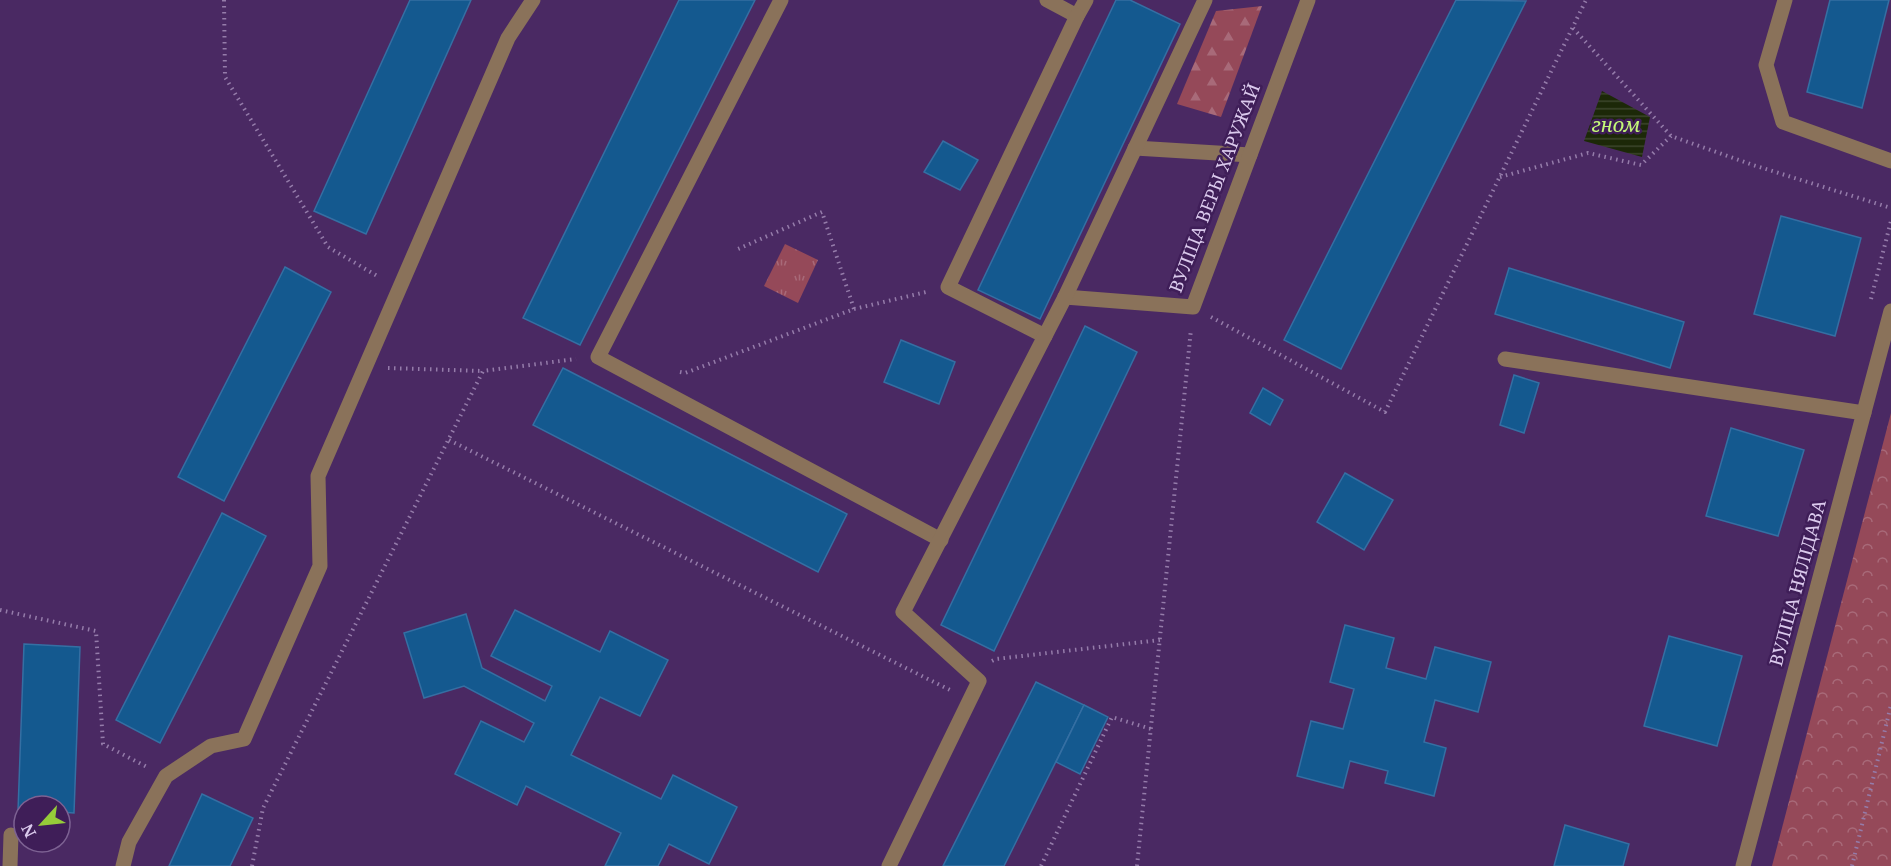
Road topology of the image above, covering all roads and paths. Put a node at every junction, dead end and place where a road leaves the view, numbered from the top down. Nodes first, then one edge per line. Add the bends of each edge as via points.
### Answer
1 (224, 0) edge
2 (533, 0) edge
3 (781, 0) edge
4 (1047, 0) edge
5 (1086, 0) edge
6 (1205, 0) edge
7 (1308, 0) edge
8 (1586, 0) edge
9 (1785, 0) edge
10 (1077, 16) junction
11 (1573, 28) junction
12 (1671, 136) junction
13 (1135, 148) junction
14 (1250, 155) junction
15 (1891, 161) edge
16 (1500, 177) junction
17 (1891, 208) edge
18 (738, 249) dead end
19 (948, 287) junction
20 (400, 288) junction
21 (1065, 297) junction
22 (1193, 307) junction
23 (854, 309) junction
24 (1891, 311) edge
25 (1045, 336) junction
26 (598, 357) junction
27 (1505, 359) dead end
28 (365, 368) junction
29 (483, 371) junction
30 (674, 371) dead end
31 (1864, 413) junction
32 (449, 440) junction
33 (941, 540) junction
34 (0, 610) edge
35 (1160, 640) junction
36 (971, 674) junction
37 (970, 700) junction
38 (1891, 705) edge
39 (1151, 729) junction
40 (166, 776) junction
41 (11, 835) dead end
42 (10, 866) edge
43 (123, 866) edge
44 (252, 866) edge
45 (889, 866) edge
46 (1041, 866) edge
47 (1137, 866) edge
48 (1743, 866) edge
49 (1852, 866) edge

1 - 20 path via 225,76 328,247
2 - 20 street via 508,38
3 - 26 street
4 - 10 street
5 - 10 street
6 - 13 street
7 - 14 street, ВУЛІЦА ВЕРЫ ХАРУЖАЙ
8 - 11 path
9 - 15 street via 1766,65 1783,122
10 - 19 street
11 - 12 path
11 - 16 path
12 - 16 path via 1641,165 1588,153
12 - 17 path
13 - 14 street
13 - 21 street
14 - 22 street, ВУЛІЦА ВЕРЫ ХАРУЖАЙ
16 - 22 path via 1385,412
18 - 23 path via 822,212
19 - 23 path
19 - 25 street
20 - 28 street
21 - 22 street, ВУЛІЦА ВЕРЫ ХАРУЖАЙ
21 - 25 street
22 - 35 path
23 - 30 path via 685,373
24 - 31 street, ВУЛІЦА НЯЛІДАВА
25 - 33 street
26 - 29 path
26 - 33 street
27 - 31 street
28 - 29 path
28 - 40 street via 318,476 320,566 244,739 211,746
29 - 32 path
31 - 48 street, ВУЛІЦА НЯЛІДАВА
32 - 37 path
32 - 44 path via 263,808
33 - 36 street via 903,612
34 - 40 path via 96,631 103,744
35 - 36 path via 996,659
35 - 39 path
36 - 37 street via 979,681
37 - 45 street
38 - 49 path
39 - 46 path via 1112,717
39 - 47 path
40 - 43 street via 129,842
41 - 42 street

